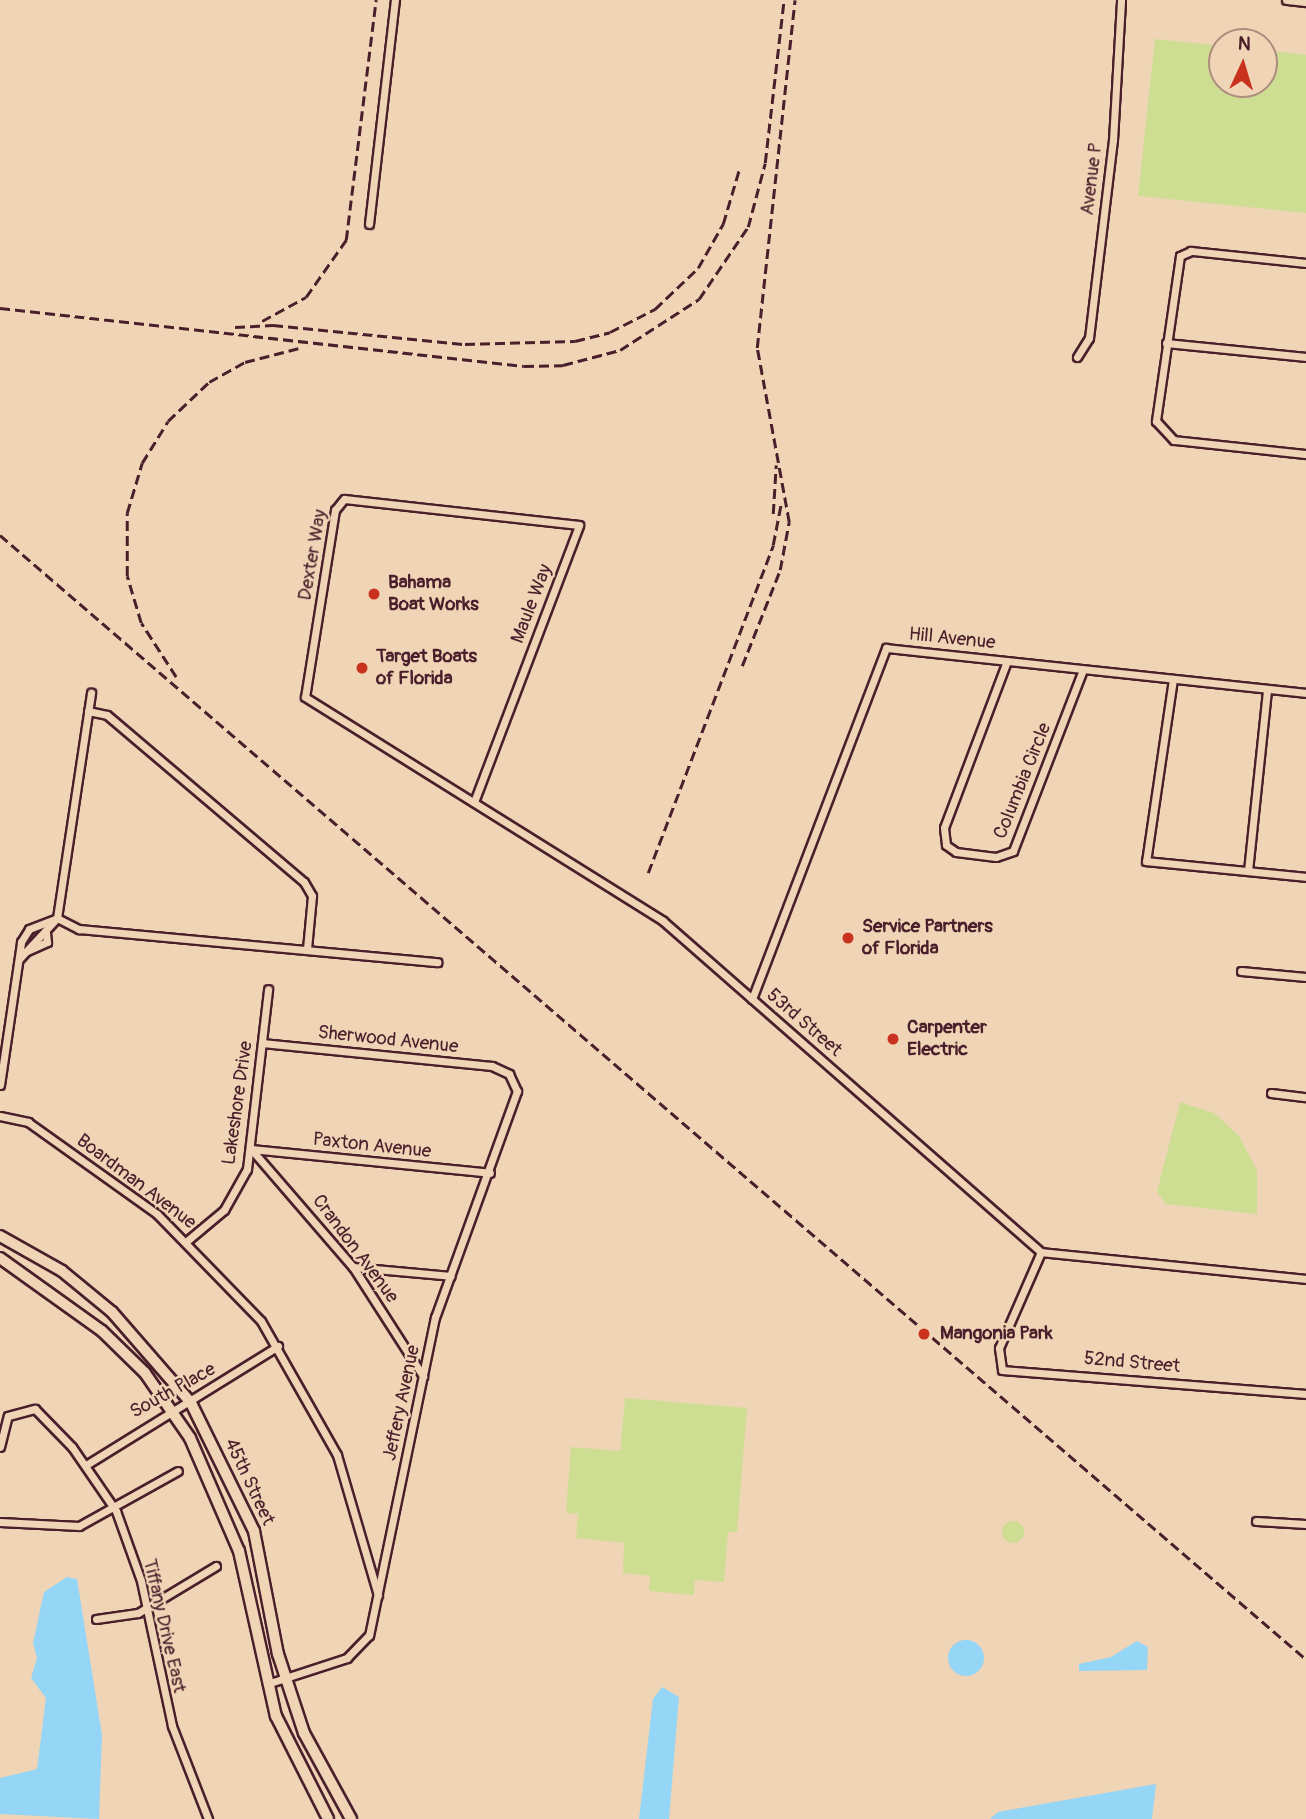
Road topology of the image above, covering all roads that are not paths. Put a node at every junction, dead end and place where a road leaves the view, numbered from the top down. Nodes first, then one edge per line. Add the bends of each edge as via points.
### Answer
1 (395, 0) edge
2 (1121, 0) edge
3 (1286, 0) edge
4 (1306, 2) edge
5 (369, 224) dead end
6 (1306, 263) edge
7 (1166, 343) junction
8 (1077, 357) dead end
9 (1306, 357) edge
10 (1306, 454) edge
11 (464, 511) joint
12 (1007, 661) junction
13 (1083, 670) junction
14 (1173, 679) junction
15 (1267, 689) junction
16 (91, 693) dead end
17 (1306, 693) edge
18 (305, 697) joint
19 (88, 711) junction
20 (474, 802) junction
21 (1248, 871) junction
22 (1306, 877) edge
23 (57, 918) junction
24 (307, 949) junction
25 (20, 958) junction
26 (437, 962) dead end
27 (1241, 971) dead end
28 (1306, 977) edge
29 (268, 989) dead end
30 (752, 999) junction
31 (262, 1043) junction
32 (509, 1074) joint
33 (0, 1085) edge
34 (1271, 1093) dead end
35 (1306, 1097) edge
36 (0, 1116) edge
37 (251, 1149) junction
38 (490, 1173) junction
39 (0, 1236) edge
40 (188, 1240) junction
41 (1041, 1252) junction
42 (0, 1258) edge
43 (353, 1267) junction
44 (451, 1276) junction
45 (1306, 1279) edge
46 (278, 1346) junction
47 (423, 1376) junction
48 (1306, 1394) edge
49 (191, 1403) junction
50 (174, 1411) junction
51 (0, 1447) edge
52 (86, 1465) junction
53 (178, 1471) dead end
54 (116, 1511) junction
55 (1256, 1521) dead end
56 (0, 1522) edge
57 (1306, 1524) edge
58 (216, 1566) dead end
59 (378, 1595) junction
60 (145, 1608) junction
61 (96, 1619) dead end
62 (285, 1678) junction
63 (267, 1684) junction
64 (208, 1819) edge
65 (328, 1819) edge
66 (351, 1819) edge

1 - 5 street
2 - 8 street, Avenue P via 1113,141 1089,338
3 - 4 street
6 - 7 street via 1185,252 1174,267
7 - 9 street
7 - 10 street via 1161,433 1174,440
11 - 18 street, Dexter Way via 350,498 338,502
11 - 20 street, Maule Way via 579,525
12 - 13 street, Hill Avenue
12 - 13 street, Columbia Circle via 944,828 946,845 956,852 996,857 1013,851
12 - 30 street, Hill Avenue via 886,648
13 - 14 street, Hill Avenue
14 - 15 street, Hill Avenue
14 - 21 street via 1146,861
15 - 17 street, Hill Avenue
15 - 21 street
16 - 19 street
18 - 20 street, 53rd Street
19 - 23 street
19 - 24 street via 107,715 304,882 312,896
20 - 30 street, 53rd Street via 663,921
21 - 22 street
23 - 24 street via 79,929
23 - 25 street via 46,933 47,942
23 - 25 street via 29,929
24 - 26 street
25 - 33 street
27 - 28 street
29 - 31 street, Lakeshore Drive
30 - 41 street, 53rd Street
31 - 32 street, Sherwood Avenue via 492,1066
31 - 37 street, Lakeshore Drive
32 - 38 street, Jeffery Avenue via 517,1098
34 - 35 street
36 - 40 street, Boardman Avenue via 28,1122
37 - 38 street, Paxton Avenue
37 - 40 street, Lakeshore Drive via 234,1196
37 - 43 street, Crandon Avenue
38 - 44 street, Jeffery Avenue
39 - 49 main road, 45th Street via 62,1272 112,1312
40 - 46 street, Boardman Avenue
41 - 45 street
41 - 48 street, 52nd Street via 999,1348 1002,1370
42 - 50 main road, 45th Street via 102,1331
43 - 44 street
43 - 47 street, Crandon Avenue
44 - 47 street, Jeffery Avenue
46 - 49 street, South Place
46 - 59 street, Boardman Avenue via 337,1455
47 - 59 street, Jeffery Avenue
49 - 50 street, South Place
49 - 62 main road, 45th Street via 254,1531
50 - 52 street, South Place
50 - 63 main road, 45th Street via 230,1521
51 - 52 street, Tiffany Drive East via 8,1416 23,1408 40,1412
52 - 54 street, Tiffany Drive East
53 - 54 street
54 - 56 street via 79,1526
54 - 60 street, Tiffany Drive East
55 - 57 street
58 - 60 street
59 - 62 street, Jeffery Avenue via 369,1635 358,1651
60 - 61 street
60 - 64 street, Tiffany Drive East via 172,1726
62 - 63 street, Jeffery Avenue
62 - 66 main road, 45th Street via 317,1763
63 - 65 main road, 45th Street via 289,1748

